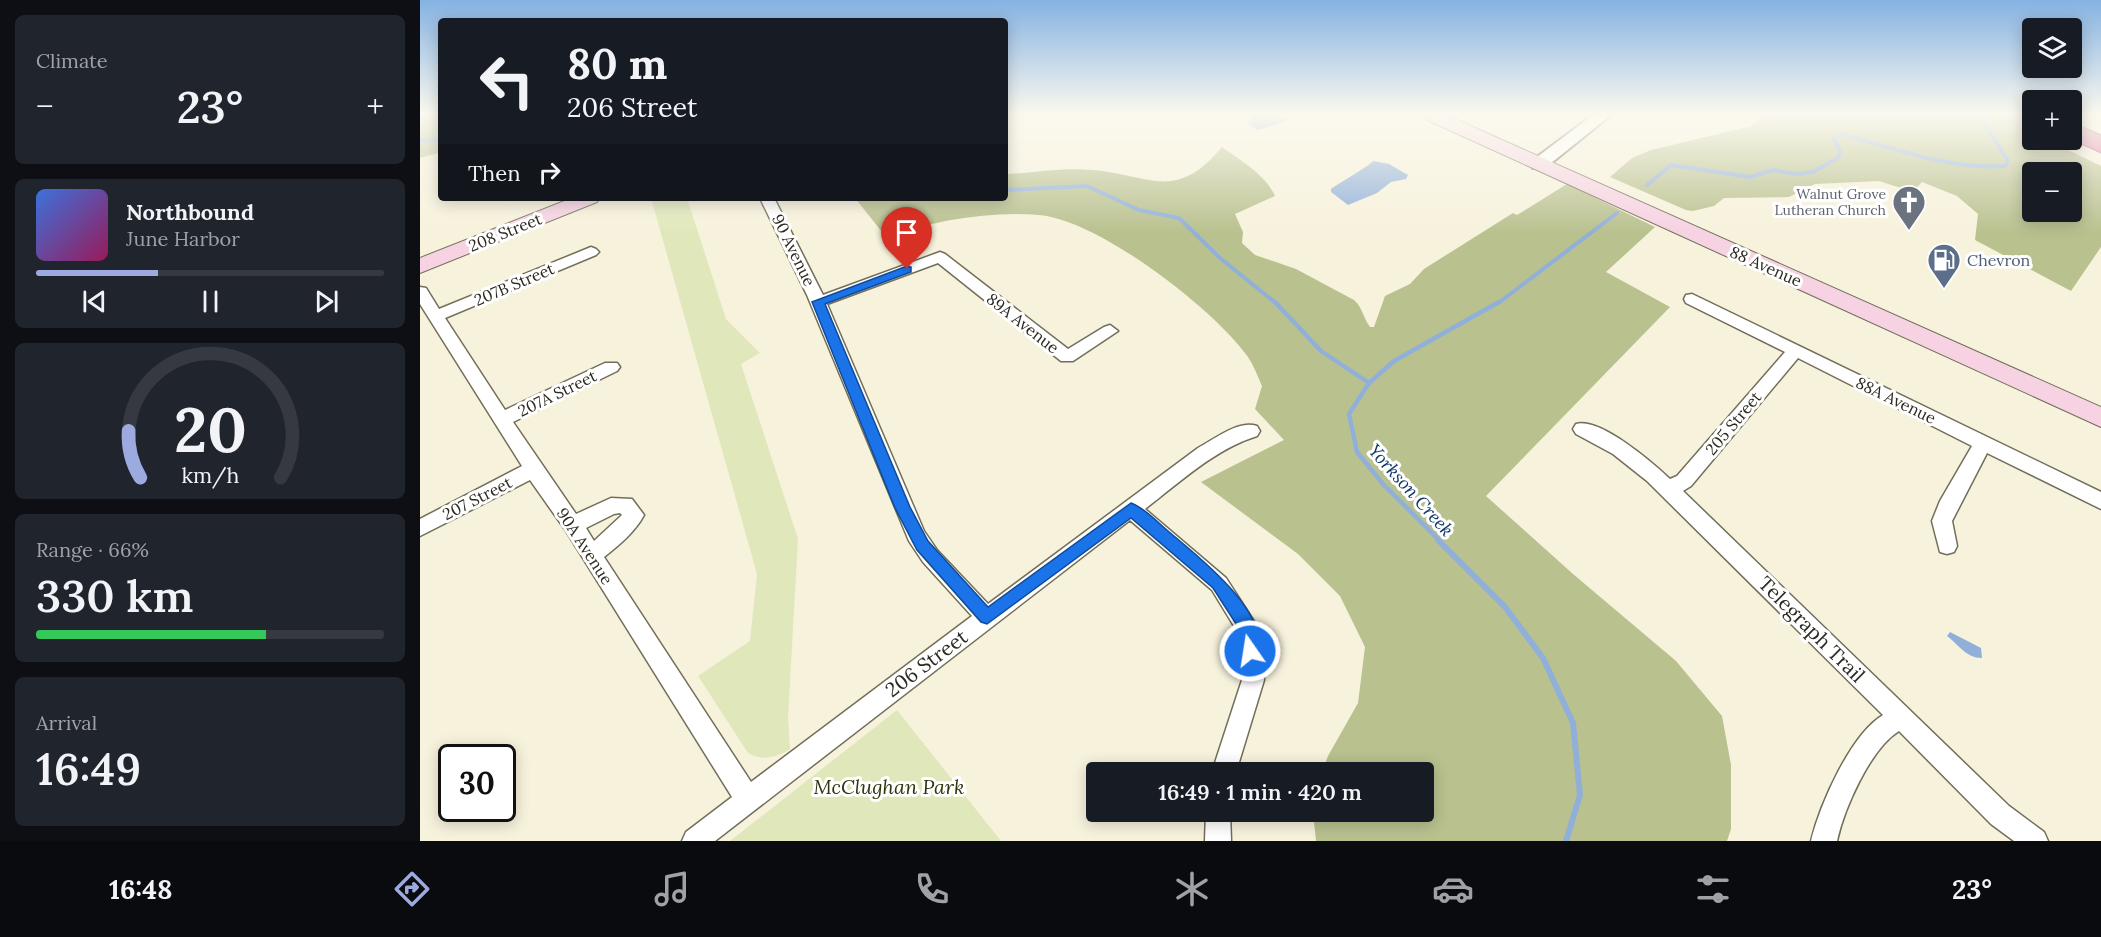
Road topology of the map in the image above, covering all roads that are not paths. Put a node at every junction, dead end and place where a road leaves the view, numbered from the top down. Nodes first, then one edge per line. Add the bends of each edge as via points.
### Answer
1 (1530, 154) edge
2 (1535, 154) edge
3 (1552, 154) edge
4 (1545, 160) junction
5 (554, 201) edge
6 (582, 201) edge
7 (768, 201) edge
8 (591, 252) dead end
9 (420, 254) edge
10 (420, 266) edge
11 (1796, 273) junction
12 (420, 292) edge
13 (1692, 299) dead end
14 (818, 302) junction
15 (436, 316) junction
16 (1110, 331) dead end
17 (1795, 351) junction
18 (611, 367) dead end
19 (2101, 402) edge
20 (2101, 418) edge
21 (502, 419) junction
22 (1582, 429) dead end
23 (1251, 431) dead end
24 (1983, 442) junction
25 (534, 469) junction
26 (1668, 490) junction
27 (2101, 501) edge
28 (1131, 509) junction
29 (573, 525) junction
30 (420, 528) edge
31 (1947, 546) dead end
32 (592, 555) junction
33 (987, 617) junction
34 (1901, 718) junction
35 (1227, 762) edge
36 (748, 801) junction
37 (1218, 822) edge
38 (695, 841) edge
39 (1218, 841) edge
40 (1824, 841) edge
41 (2035, 841) edge

1 - 4 main road, 88 Avenue
2 - 4 main road, 88 Avenue
3 - 4 street
4 - 11 main road, 88 Avenue
5 - 9 main road, 208 Street
6 - 10 main road, 208 Street
7 - 14 street, 90 Avenue
8 - 15 street, 207B Street
11 - 19 main road, 88 Avenue
11 - 20 main road, 88 Avenue
12 - 15 street, 90A Avenue
13 - 17 street, 88A Avenue
14 - 16 street, 89A Avenue via 940,257 1067,357
14 - 33 street, 90 Avenue via 916,535 930,556
15 - 21 street, 90A Avenue
17 - 24 street, 88A Avenue
17 - 26 street, 205 Street via 1684,482
18 - 21 street, 207A Street
21 - 25 street, 90A Avenue
22 - 26 street, Telegraph Trail via 1620,449
23 - 28 street, 206 Street via 1205,453
24 - 27 street, 88A Avenue
24 - 31 street via 1942,521
25 - 29 street, 90A Avenue
25 - 30 street, 207 Street
26 - 34 street, Telegraph Trail
28 - 33 street, 206 Street
28 - 35 street via 1219,584 1248,629 1253,680
29 - 32 street, 90A Avenue
29 - 32 street via 611,506 625,505 634,515
32 - 36 street, 90A Avenue
33 - 36 street, 206 Street
34 - 40 street via 1871,741 1841,797
34 - 41 street, Telegraph Trail via 2000,814
36 - 38 street, 206 Street
37 - 39 street

